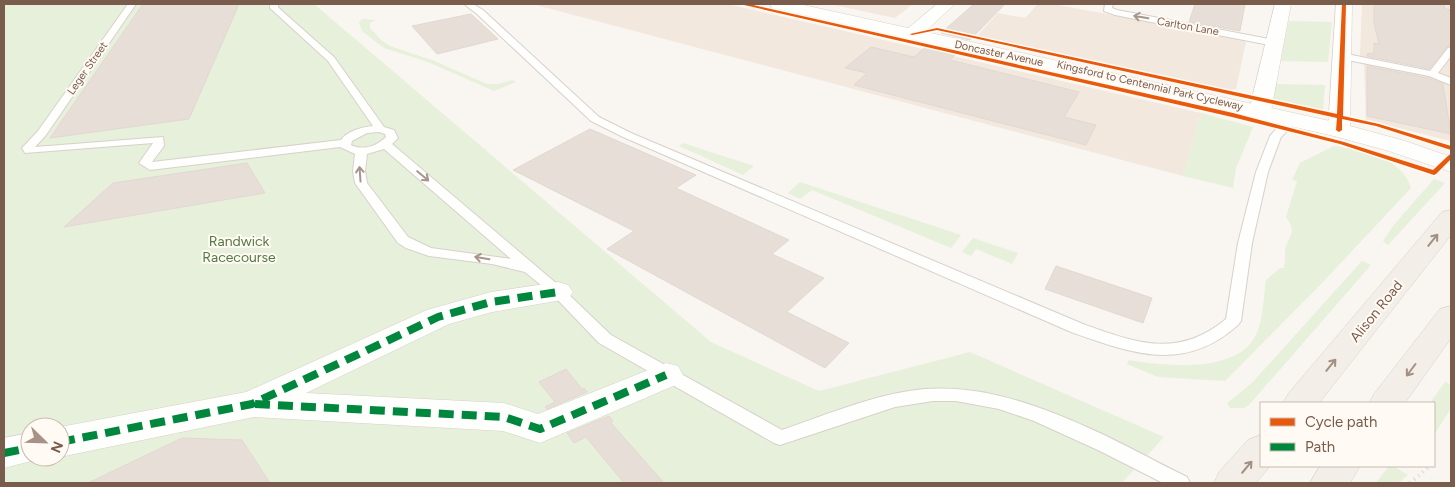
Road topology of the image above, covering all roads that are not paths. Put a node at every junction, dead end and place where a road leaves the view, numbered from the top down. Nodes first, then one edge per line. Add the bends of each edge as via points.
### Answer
1 (132, 4) edge
2 (274, 4) edge
3 (468, 4) edge
4 (778, 4) edge
5 (947, 4) edge
6 (1109, 4) edge
7 (1283, 4) edge
8 (1344, 4) edge
9 (912, 34) junction
10 (1275, 43) junction
11 (1451, 50) edge
12 (1342, 56) junction
13 (1432, 74) junction
14 (1451, 82) edge
15 (1260, 111) junction
16 (1290, 118) junction
17 (380, 129) junction
18 (1340, 130) junction
19 (345, 143) junction
20 (385, 144) junction
21 (361, 151) junction
22 (1451, 165) edge
23 (1451, 218) edge
24 (530, 268) junction
25 (558, 292) junction
26 (1451, 316) edge
27 (666, 375) junction
28 (1301, 402) edge
29 (1387, 402) edge
30 (252, 404) junction
31 (70, 440) edge
32 (20, 450) edge
33 (1260, 451) edge
34 (4, 453) edge
35 (1340, 467) edge
36 (1180, 483) edge
37 (1233, 483) edge
38 (1329, 483) edge

1 - 19 lane, Leger Street via 28,150 159,139 158,146 145,163 150,166
2 - 17 lane via 279,13 331,59
3 - 16 lane via 595,119 1077,328 1122,344 1149,348 1180,349 1208,341 1233,321 1262,172 1276,136
4 - 9 street, Doncaster Avenue
5 - 9 street
10 -> 6 lane, Carlton Lane via 1115,12 1107,9
7 - 10 street
8 - 12 street
9 - 15 street, Doncaster Avenue
10 - 15 street
11 - 13 lane
12 - 13 lane
12 - 18 street
13 - 14 lane
15 - 16 street, Doncaster Avenue
16 - 18 street, Doncaster Avenue
17 - 19 lane via 358,132
17 - 20 lane via 392,135
18 - 22 street, Doncaster Avenue
19 - 21 lane via 349,149
20 - 21 lane
20 -> 24 lane
24 -> 21 lane via 410,246 361,183
28 -> 23 main road, Alison Road
24 - 25 lane
25 - 27 lane via 605,339
25 - 30 street via 491,302 438,318
26 -> 29 main road
27 - 30 street via 540,429 504,417
27 - 36 lane via 780,438 909,397 946,394 983,397 1022,407 1061,424
30 - 31 street
32 - 34 street
37 -> 33 main road
35 - 38 main road

